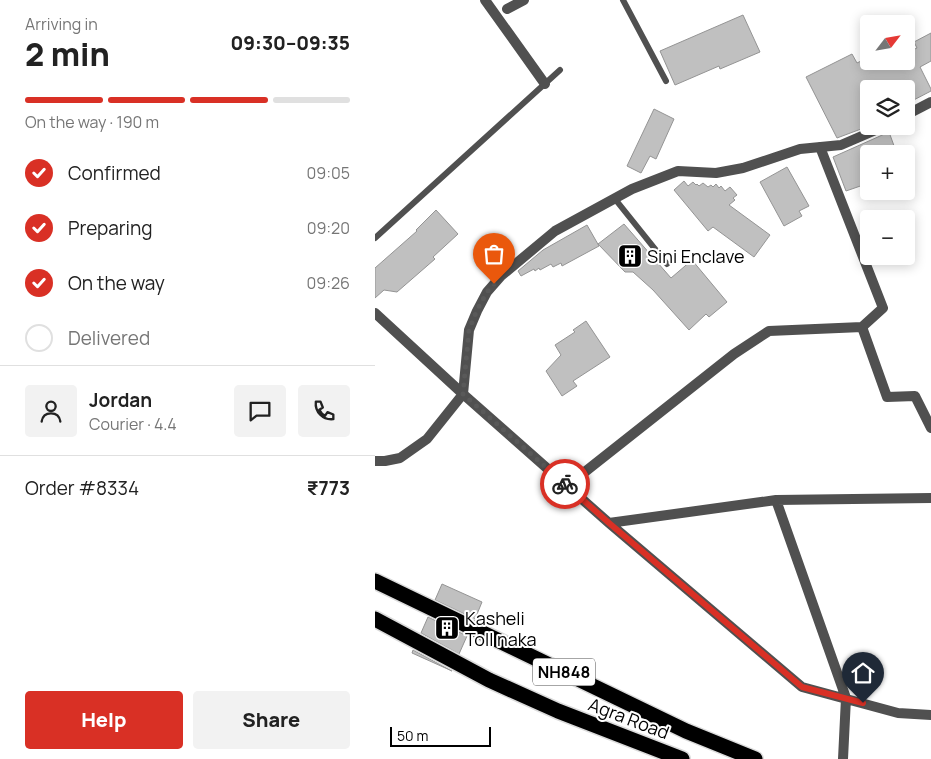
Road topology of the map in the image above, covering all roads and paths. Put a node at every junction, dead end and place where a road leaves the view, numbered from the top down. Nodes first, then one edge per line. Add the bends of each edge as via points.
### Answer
1 (485, 0) edge
2 (524, 0) edge
3 (623, 0) edge
4 (507, 9) dead end
5 (560, 70) dead end
6 (666, 81) dead end
7 (545, 84) junction
8 (931, 102) edge
9 (915, 110) edge
10 (863, 135) edge
11 (820, 147) junction
12 (615, 199) junction
13 (375, 238) edge
14 (667, 264) dead end
15 (375, 313) edge
16 (862, 327) junction
17 (463, 394) junction
18 (931, 428) edge
19 (375, 461) edge
20 (567, 486) junction
21 (931, 498) edge
22 (776, 500) junction
23 (609, 523) junction
24 (375, 581) edge
25 (375, 619) edge
26 (846, 698) junction
27 (931, 715) edge
28 (683, 759) edge
29 (755, 759) edge
30 (843, 759) edge

1 - 7 street
2 - 4 street
3 - 6 lane
5 - 7 lane
7 - 13 lane
8 - 9 street
10 - 11 street via 841,144
11 - 12 street via 801,149 743,168 716,173 678,171
11 - 16 street via 883,308
12 - 14 lane
12 - 17 street via 555,232 501,276 487,292 469,330
15 - 17 street
16 - 18 street via 887,397 915,396
16 - 20 street via 769,331 734,354
17 - 19 street via 427,439 400,458
17 - 20 street
20 - 23 street
21 - 22 street
22 - 23 street
22 - 26 street
23 - 26 street via 802,687
24 - 29 highway, NH848 via 686,732
25 - 28 highway, Agra Road / NH848 via 489,680 558,711
26 - 27 street via 898,713
26 - 30 street

